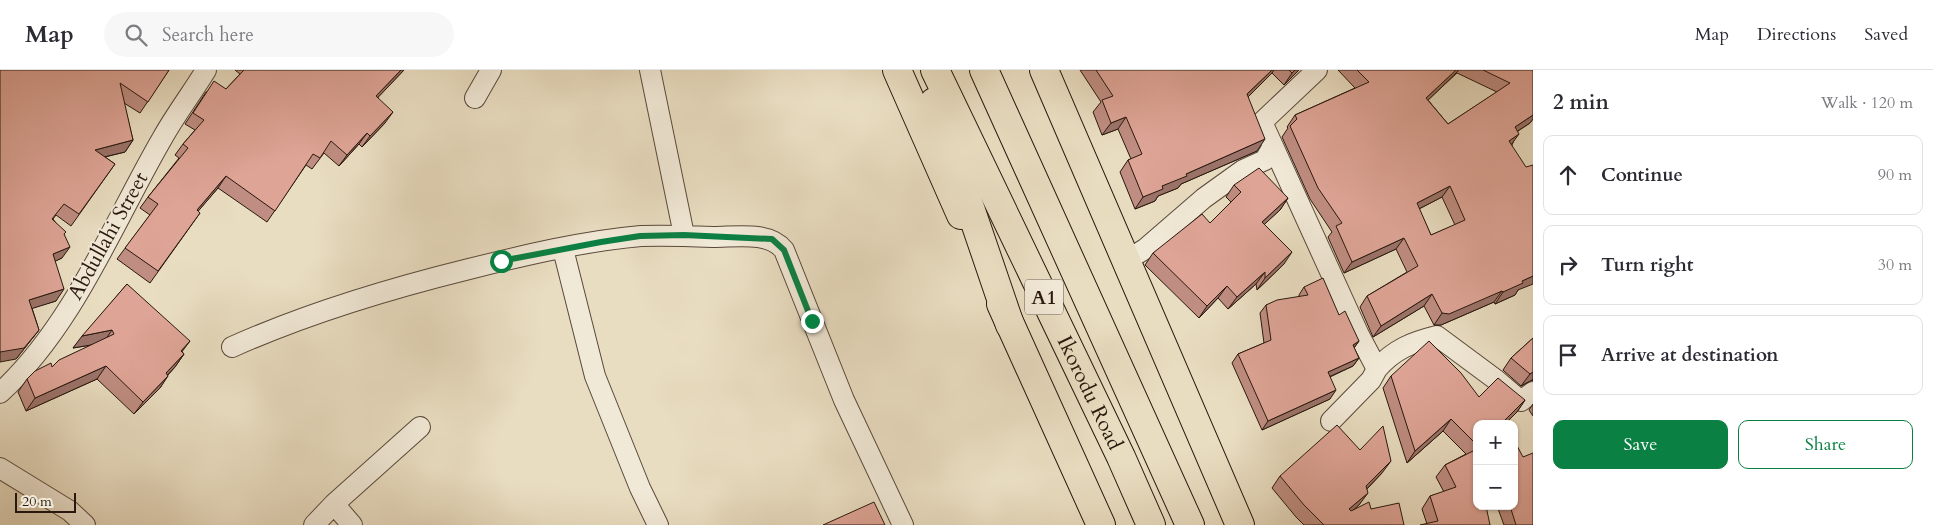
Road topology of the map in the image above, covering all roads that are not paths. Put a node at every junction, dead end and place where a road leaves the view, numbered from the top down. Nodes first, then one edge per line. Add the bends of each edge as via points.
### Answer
1 (206, 70) edge
2 (492, 70) edge
3 (650, 70) edge
4 (896, 70) edge
5 (923, 70) edge
6 (935, 70) edge
7 (984, 70) edge
8 (1044, 70) edge
9 (1317, 70) edge
10 (474, 98) dead end
11 (1273, 146) junction
12 (684, 235) junction
13 (563, 249) junction
14 (1127, 260) junction
15 (1010, 325) junction
16 (232, 347) dead end
17 (1377, 369) junction
18 (1533, 392) edge
19 (0, 393) edge
20 (1331, 421) dead end
21 (420, 427) dead end
22 (0, 468) edge
23 (334, 504) junction
24 (85, 525) edge
25 (314, 525) edge
26 (352, 525) edge
27 (658, 525) edge
28 (903, 525) edge
29 (1101, 525) edge
30 (1151, 525) edge
31 (1190, 525) edge
32 (1240, 525) edge

1 - 19 street, Abdullahi Street via 164,136 59,323 35,357
2 - 10 street
3 - 12 street
4 - 15 main road, Ikorodu Road
5 - 15 main road
6 - 30 main road, Ikorodu Road / A1 via 1122,457
7 - 31 main road, Ikorodu Road / A1
8 - 14 main road
9 - 11 street via 1262,122
11 - 14 street via 1265,160 1243,170 1204,198 1145,249
11 - 17 street
12 - 13 street via 640,236
12 - 28 street via 772,239 784,250 844,400
13 - 16 street via 396,288 288,322
13 - 27 street via 595,376
14 - 32 main road
15 - 29 main road, Ikorodu Road
17 - 18 street via 1410,343 1437,336 1521,401
17 - 20 street via 1371,380
21 - 23 street
22 - 24 street via 70,510
23 - 25 street
23 - 26 street

